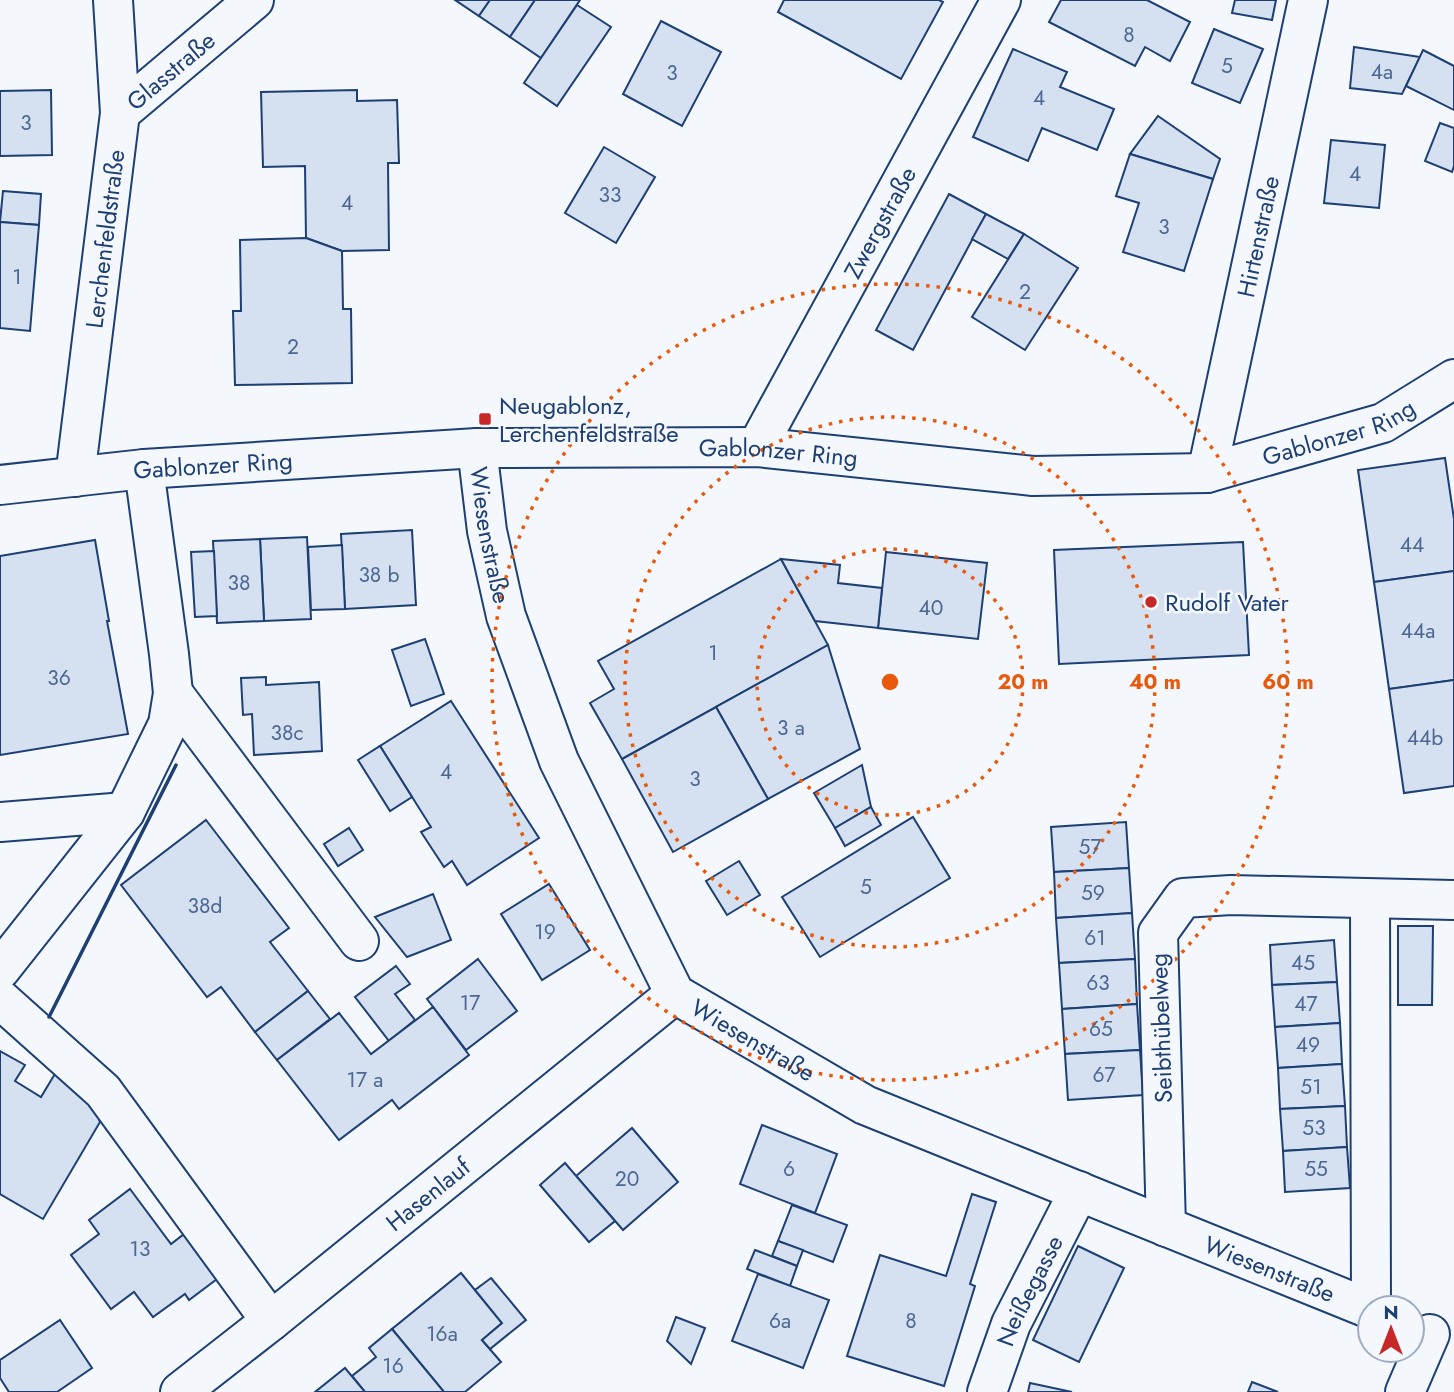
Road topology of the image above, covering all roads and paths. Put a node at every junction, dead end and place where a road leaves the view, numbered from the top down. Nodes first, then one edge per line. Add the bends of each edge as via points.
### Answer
1 (113, 0) edge
2 (254, 0) edge
3 (1001, 0) edge
4 (1308, 0) edge
5 (120, 113) junction
6 (1454, 379) edge
7 (757, 447) junction
8 (477, 448) junction
9 (144, 469) junction
10 (1207, 473) junction
11 (75, 477) junction
12 (0, 485) edge
13 (173, 693) junction
14 (125, 812) junction
15 (0, 822) edge
16 (1370, 899) junction
17 (1454, 900) edge
18 (359, 941) dead end
19 (0, 971) edge
20 (675, 994) junction
21 (0, 999) edge
22 (1079, 1191) junction
23 (1166, 1227) junction
24 (1371, 1294) edge
25 (1356, 1302) edge
26 (271, 1321) junction
27 (1432, 1334) edge
28 (180, 1392) edge
29 (987, 1392) edge
30 (1405, 1392) edge

1 - 5 street, Lerchenfeldstraße
2 - 5 street, Glasstraße
3 - 7 street, Zwergstraße
4 - 10 street, Hirtenstraße
5 - 11 street, Lerchenfeldstraße
6 - 10 street, Gablonzer Ring via 1383,423
7 - 8 street, Gablonzer Ring
7 - 10 street, Gablonzer Ring via 1033,476
8 - 9 street, Gablonzer Ring
8 - 20 street, Wiesenstraße via 487,531 506,616 559,761
9 - 11 street, Gablonzer Ring
9 - 13 street
11 - 12 street, Gablonzer Ring
13 - 14 street via 168,724
13 - 18 street
14 - 15 street
14 - 19 street
16 - 17 street, Seibthübelweg
16 - 23 street, Seibthübelweg via 1183,898 1158,933
16 - 24 street
20 - 22 street, Wiesenstraße via 865,1105
20 - 26 street, Hasenlauf
21 - 26 street via 103,1091
22 - 23 street, Wiesenstraße
22 - 29 street, Neißegasse via 1011,1324
23 - 25 street, Wiesenstraße
26 - 28 street, Hasenlauf
27 - 30 street

